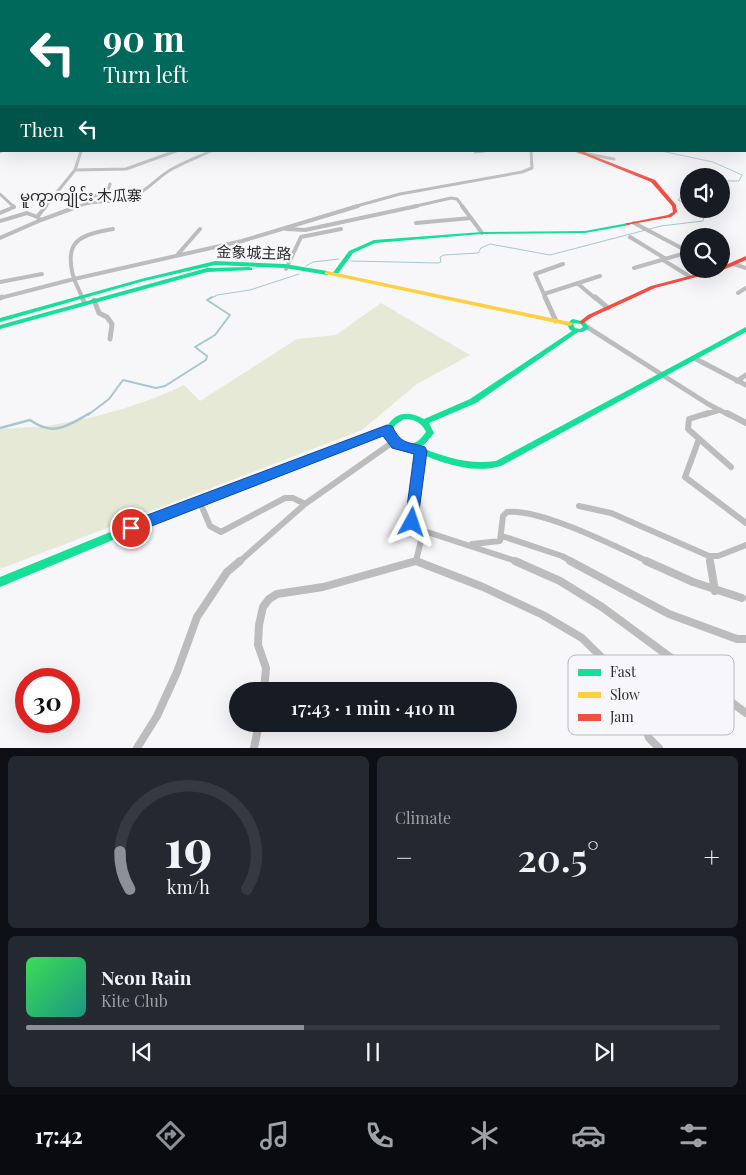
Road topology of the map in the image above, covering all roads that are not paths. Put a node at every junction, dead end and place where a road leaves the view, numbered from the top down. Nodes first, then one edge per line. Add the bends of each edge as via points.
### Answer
1 (81, 152) edge
2 (173, 152) edge
3 (209, 152) edge
4 (531, 152) edge
5 (577, 152) edge
6 (614, 159) dead end
7 (76, 170) junction
8 (110, 184) dead end
9 (0, 194) edge
10 (52, 198) junction
11 (86, 201) junction
12 (0, 213) edge
13 (471, 218) junction
14 (39, 219) junction
15 (0, 221) edge
16 (416, 223) dead end
17 (634, 223) junction
18 (113, 229) dead end
19 (200, 229) dead end
20 (341, 229) dead end
21 (276, 230) junction
22 (482, 234) junction
23 (0, 238) edge
24 (630, 238) dead end
25 (680, 247) edge
26 (178, 254) junction
27 (680, 255) edge
28 (746, 258) edge
29 (665, 259) junction
30 (563, 264) dead end
31 (734, 264) junction
32 (730, 266) edge
33 (285, 268) junction
34 (634, 268) dead end
35 (746, 268) edge
36 (680, 270) edge
37 (42, 274) dead end
38 (336, 274) junction
39 (600, 276) dead end
40 (163, 278) junction
41 (682, 278) edge
42 (74, 279) junction
43 (0, 282) edge
44 (577, 283) junction
45 (746, 288) edge
46 (738, 293) dead end
47 (544, 294) junction
48 (0, 298) edge
49 (83, 299) junction
50 (94, 300) junction
51 (608, 308) junction
52 (0, 320) edge
53 (556, 321) junction
54 (570, 324) junction
55 (584, 324) junction
56 (0, 327) edge
57 (576, 330) junction
58 (744, 333) edge
59 (110, 339) dead end
60 (694, 358) junction
61 (664, 375) junction
62 (746, 375) edge
63 (737, 381) junction
64 (746, 386) edge
65 (720, 410) junction
66 (424, 422) junction
67 (746, 423) edge
68 (387, 430) junction
69 (699, 439) junction
70 (393, 442) junction
71 (412, 447) junction
72 (420, 451) junction
73 (731, 467) dead end
74 (199, 500) junction
75 (305, 504) junction
76 (579, 506) dead end
77 (746, 523) edge
78 (423, 532) junction
79 (502, 536) junction
80 (470, 545) junction
81 (746, 545) edge
82 (710, 556) junction
83 (416, 561) junction
84 (0, 582) edge
85 (715, 591) junction
86 (742, 598) dead end
87 (746, 639) edge
88 (599, 655) edge
89 (666, 655) edge
90 (265, 682) edge
91 (734, 704) edge
92 (746, 713) edge
93 (257, 732) edge
94 (648, 735) edge
95 (137, 748) edge
96 (254, 748) edge
97 (659, 748) edge

1 - 7 street
2 - 7 street via 126,169
3 - 11 street via 171,169 130,198 106,203
4 - 21 street via 533,165 528,171 400,194
5 - 6 street
5 - 17 main road via 653,181 674,206 673,214
7 - 10 street
8 - 11 street via 108,190
9 - 12 street via 14,207
10 - 11 street via 74,195
10 - 14 street
11 - 14 street via 64,213
13 - 16 street
13 - 21 street via 457,199 451,198 308,229
13 - 22 street
14 - 15 street via 27,213
14 - 23 street
17 - 22 main road via 585,232
17 - 25 street
18 - 42 street via 91,233 77,240 68,253
19 - 26 street
20 - 33 street via 302,237
21 - 26 street via 242,241
22 - 38 main road via 364,245 345,257
24 - 29 street
26 - 42 street
27 - 29 street
28 - 31 main road
29 - 34 street
29 - 36 street
30 - 47 street via 535,274
31 - 32 main road
31 - 35 street
33 - 38 main road, 金象城主路
33 - 40 main road, 金象城主路 via 215,263
37 - 43 street
38 - 53 main road, 金象城主路
39 - 44 street
40 - 49 main road, 金象城主路
40 - 50 main road, 金象城主路
41 - 51 main road via 653,287
42 - 48 street
42 - 49 street
44 - 47 street
44 - 51 street
45 - 46 street
47 - 53 street
49 - 50 main road, 金象城主路
49 - 52 main road, 金象城主路
49 - 56 main road, 金象城主路
50 - 59 street via 99,314 112,324
51 - 55 main road
53 - 54 main road, 金象城主路
54 - 55 main road via 573,321
54 - 57 main road
55 - 57 main road via 583,331
55 - 61 street
57 - 66 main road via 473,401
58 - 60 main road
60 - 61 main road
60 - 63 street
61 - 65 street
61 - 72 main road via 486,468 462,467
62 - 63 street
63 - 64 street
65 - 67 street
65 - 69 street via 688,421 689,430
66 - 68 main road via 416,417 403,416 392,421
66 - 71 main road via 430,430 428,439
68 - 70 main road
68 - 74 main road
69 - 73 street
69 - 77 street via 685,477
70 - 71 main road
70 - 75 street
71 - 72 main road
72 - 78 street via 412,516 415,528
74 - 75 street via 210,526 221,532 253,517 280,499 295,498
74 - 84 main road
75 - 95 street via 227,572 197,617 157,716
76 - 82 street via 611,513
78 - 80 street
78 - 83 street
79 - 80 street via 497,542
79 - 85 street via 503,516 507,512 532,515 595,535
79 - 87 street via 562,556 669,614 737,639
80 - 89 street via 529,565 560,580
81 - 82 street
82 - 85 street
83 - 88 street via 484,587 543,615 582,638
83 - 90 street via 323,587 277,594 269,599 263,607 259,625 258,645 266,668
85 - 86 street
91 - 92 street
93 - 96 street
94 - 97 street

